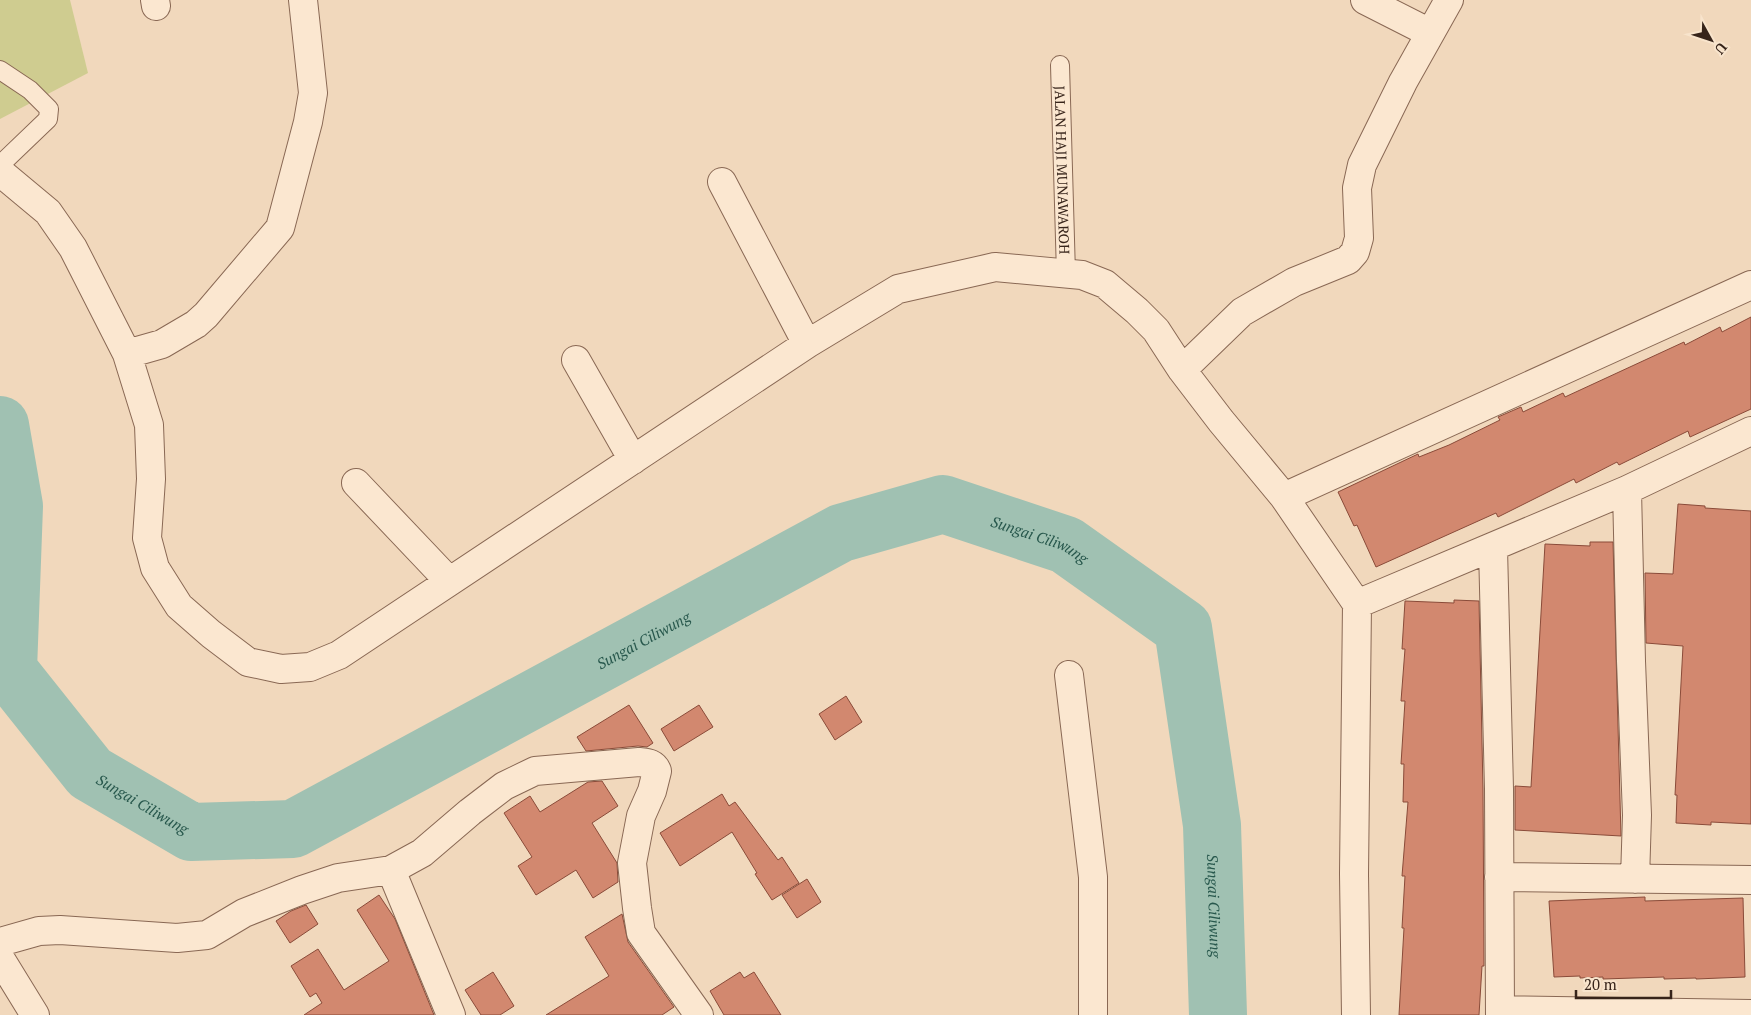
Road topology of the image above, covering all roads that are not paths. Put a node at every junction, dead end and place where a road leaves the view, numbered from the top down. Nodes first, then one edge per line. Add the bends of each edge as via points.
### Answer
1 (303, 0) edge
2 (1365, 0) edge
3 (1449, 0) edge
4 (1430, 33) junction
5 (1060, 65) dead end
6 (0, 70) edge
7 (0, 165) edge
8 (0, 172) edge
9 (722, 182) dead end
10 (1066, 274) junction
11 (1751, 285) edge
12 (807, 344) junction
13 (127, 354) junction
14 (576, 360) dead end
15 (1182, 370) junction
16 (1751, 431) edge
17 (633, 460) junction
18 (356, 483) dead end
19 (1627, 490) junction
20 (1284, 497) junction
21 (1493, 548) junction
22 (449, 581) junction
23 (1357, 604) junction
24 (1069, 675) dead end
25 (391, 870) junction
26 (1499, 877) junction
27 (1635, 879) junction
28 (1751, 880) edge
29 (0, 942) edge
30 (0, 958) edge
31 (1500, 1013) edge
32 (1751, 1014) edge
33 (35, 1015) edge
34 (451, 1015) edge
35 (699, 1015) edge
36 (1094, 1015) edge
37 (1356, 1015) edge

1 - 13 street via 313,93 280,228 196,324 162,344
2 - 4 street
3 - 4 street
4 - 15 street via 1362,165 1356,188 1359,238 1355,252 1348,260 1294,282 1242,312
5 - 10 lane, JALAN HAJI MUNAWAROH
6 - 7 lane via 30,90 49,109 48,119
8 - 13 street via 48,212 72,248
9 - 12 street
10 - 12 street via 995,267 898,289
10 - 15 street via 1082,275 1112,289 1156,330
11 - 20 street
12 - 17 street
13 - 22 street via 149,425 151,478 147,538 155,568 178,606 248,662 281,668 310,667 339,655
14 - 17 street
15 - 20 street
16 - 19 street
17 - 22 street
18 - 22 street
19 - 21 street
19 - 27 street via 1637,815
20 - 23 street
21 - 23 street
21 - 26 street
23 - 37 street
24 - 36 street via 1093,877
25 - 29 street via 338,878 302,890 244,913 206,935 177,938 60,930 39,931
25 - 34 street
25 - 35 street via 422,853 504,786 535,771 640,762 652,764 657,771 641,816 632,863 641,933
26 - 27 street
26 - 31 street
27 - 28 street
30 - 33 street
31 - 32 street

